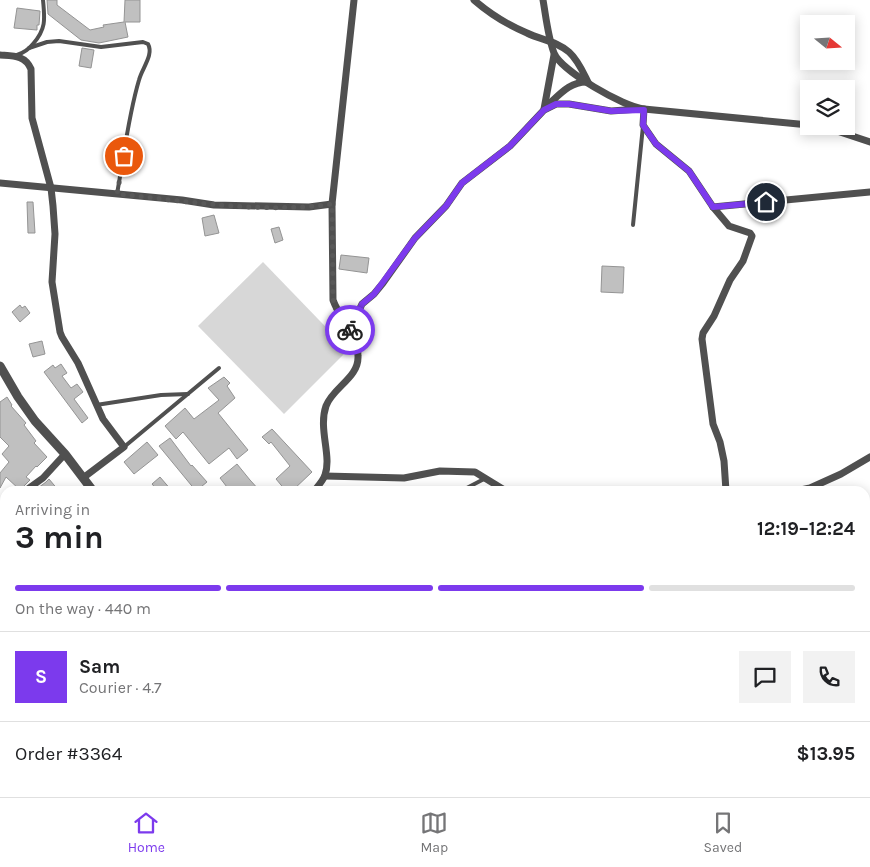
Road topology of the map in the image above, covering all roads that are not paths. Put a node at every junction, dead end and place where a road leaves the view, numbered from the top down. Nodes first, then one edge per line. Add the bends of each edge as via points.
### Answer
1 (43, 0) edge
2 (354, 0) edge
3 (474, 0) edge
4 (543, 0) edge
5 (551, 41) junction
6 (29, 48) junction
7 (0, 55) edge
8 (554, 55) junction
9 (11, 56) junction
10 (588, 82) junction
11 (641, 109) junction
12 (544, 110) junction
13 (800, 124) edge
14 (643, 125) junction
15 (849, 135) edge
16 (870, 142) edge
17 (0, 183) edge
18 (50, 188) junction
19 (870, 192) edge
20 (117, 194) junction
21 (332, 204) junction
22 (713, 207) junction
23 (633, 225) dead end
24 (354, 335) junction
25 (0, 366) edge
26 (219, 368) dead end
27 (188, 394) junction
28 (96, 406) junction
29 (124, 447) junction
30 (66, 454) junction
31 (870, 457) edge
32 (324, 476) junction
33 (83, 478) junction
34 (484, 479) junction
35 (32, 486) edge
36 (89, 486) edge
37 (317, 486) edge
38 (471, 486) edge
39 (497, 486) edge
40 (726, 486) edge
41 (814, 486) edge

1 - 6 lane via 45,25 42,34
2 - 21 street
3 - 5 street via 519,29
4 - 5 street
5 - 8 street
5 - 10 street via 569,52
6 - 9 lane
6 - 20 lane via 59,41 101,47 148,44 150,54 133,100
7 - 9 street
8 - 10 street
8 - 12 street
9 - 18 street via 25,59 31,69 32,118
10 - 11 street via 620,102
10 - 12 street via 574,84
11 - 12 street via 611,111 556,104
11 - 13 street
11 - 14 street
12 - 24 street via 510,146 462,183 446,206 415,238 362,304 355,319
14 - 22 street via 656,144 689,171
14 - 23 lane
15 - 16 street
17 - 18 street
18 - 20 street
18 - 28 street via 55,234 52,282 60,332 78,363
19 - 22 street
20 - 21 street via 214,205 309,207
21 - 24 street via 333,300
22 - 40 street via 729,226 752,236 743,261 702,333 713,424 724,461
24 - 32 street via 359,358 356,369 328,400 325,410 327,467
25 - 30 street via 35,421
26 - 27 lane
27 - 28 lane via 160,395
27 - 29 lane
28 - 29 street
29 - 33 street
30 - 33 street
30 - 35 street
31 - 41 street
32 - 34 street via 404,478 440,471 475,472
32 - 37 street
33 - 36 street
34 - 38 lane
34 - 39 street

